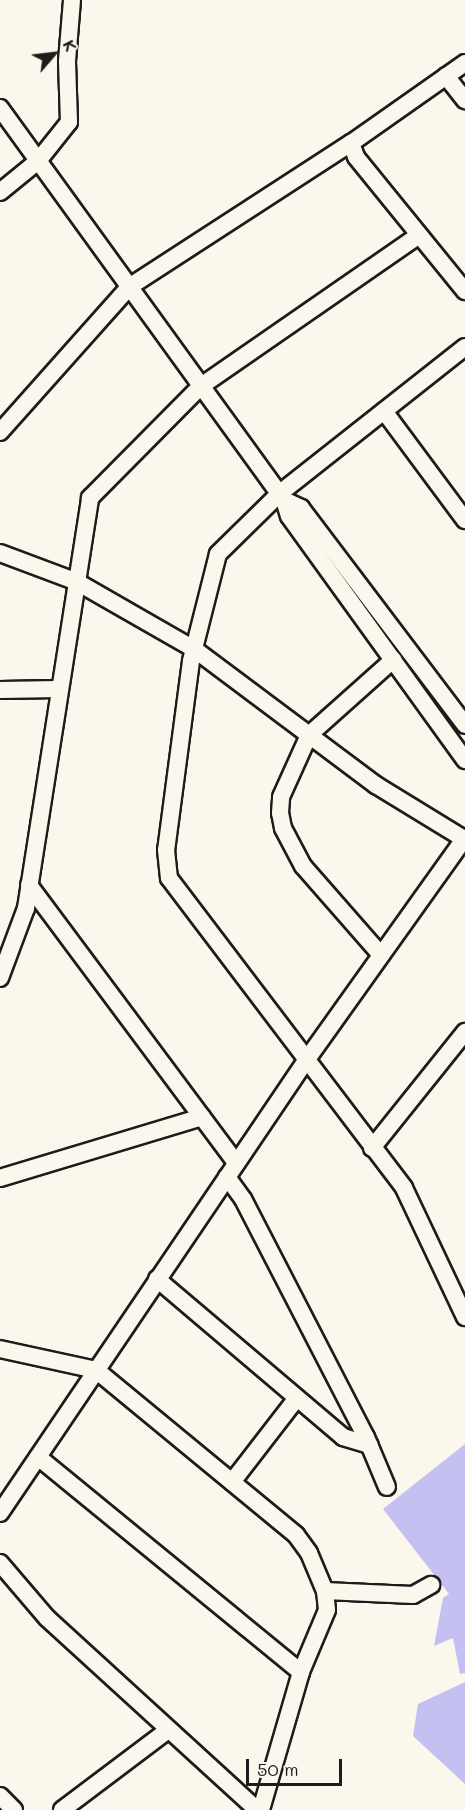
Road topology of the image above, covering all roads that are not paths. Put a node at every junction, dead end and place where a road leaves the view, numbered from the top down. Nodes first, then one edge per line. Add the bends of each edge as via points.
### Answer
1 (72, 0) edge
2 (465, 63) edge
3 (446, 76) junction
4 (465, 100) edge
5 (0, 108) edge
6 (351, 143) junction
7 (38, 161) junction
8 (0, 192) edge
9 (419, 234) junction
10 (129, 287) junction
11 (465, 291) edge
12 (465, 347) edge
13 (201, 386) junction
14 (384, 411) junction
15 (0, 432) edge
16 (282, 497) junction
17 (465, 520) edge
18 (0, 553) edge
19 (77, 582) junction
20 (194, 649) junction
21 (393, 660) junction
22 (59, 689) junction
23 (0, 690) edge
24 (465, 725) edge
25 (309, 735) junction
26 (465, 760) edge
27 (465, 838) edge
28 (29, 885) junction
29 (381, 954) junction
30 (0, 978) edge
31 (465, 1032) edge
32 (305, 1062) junction
33 (202, 1117) junction
34 (372, 1148) junction
35 (231, 1170) junction
36 (0, 1178) edge
37 (157, 1280) junction
38 (465, 1317) edge
39 (0, 1349) edge
40 (96, 1370) junction
41 (297, 1398) junction
42 (370, 1445) junction
43 (38, 1457) junction
44 (232, 1482) junction
45 (387, 1487) dead end
46 (0, 1513) edge
47 (0, 1563) edge
48 (431, 1585) dead end
49 (325, 1591) junction
50 (302, 1672) junction
51 (167, 1731) junction
52 (0, 1796) edge
53 (14, 1810) edge
54 (62, 1810) edge
55 (257, 1810) edge
56 (261, 1810) edge

1 - 7 street via 67,42 69,123
2 - 3 street
3 - 4 street
3 - 6 street
5 - 7 street
6 - 9 street via 356,158
6 - 10 street
7 - 8 street
7 - 10 street
9 - 11 street
9 - 13 street
10 - 13 street
10 - 15 street
12 - 14 street
13 - 16 street
13 - 19 street via 90,498
14 - 16 street
14 - 17 street
16 - 20 street via 219,554
16 - 21 street via 289,516
16 - 24 street via 301,508
18 - 19 street
19 - 20 street
19 - 22 street
20 - 25 street
20 - 32 street via 166,850 169,878
21 - 25 street
21 - 26 street
22 - 23 street
22 - 28 street
25 - 27 street via 376,785
25 - 29 street via 281,798 283,828 316,885
27 - 29 street
28 - 30 street via 26,908
28 - 33 street
29 - 32 street
31 - 34 street
32 - 34 street
32 - 35 street
33 - 35 street
33 - 36 street
34 - 38 street via 404,1188
35 - 37 street
35 - 42 street
37 - 40 street
37 - 41 street
39 - 40 street
40 - 43 street
40 - 44 street
41 - 42 street via 343,1437
41 - 44 street
42 - 45 street
43 - 46 street
43 - 50 street
44 - 49 street via 296,1535 316,1567
47 - 51 street via 47,1618
48 - 49 street via 413,1595
49 - 50 street via 327,1610
50 - 56 street
51 - 54 street
51 - 55 street
52 - 53 street

